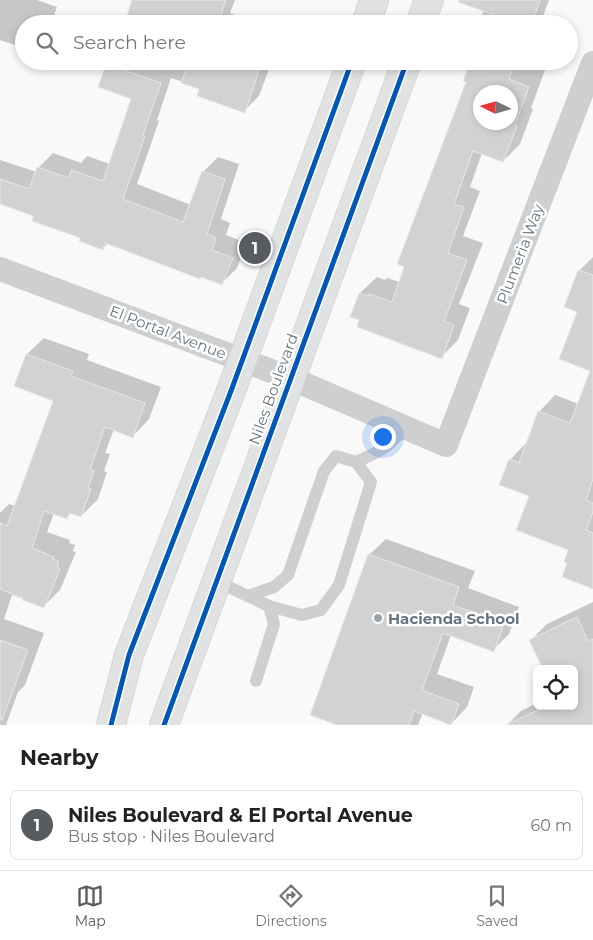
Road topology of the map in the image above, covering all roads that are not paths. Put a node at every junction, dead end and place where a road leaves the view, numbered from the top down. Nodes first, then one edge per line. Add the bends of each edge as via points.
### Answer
1 (374, 0) edge
2 (429, 0) edge
3 (369, 15) edge
4 (423, 15) edge
5 (593, 63) edge
6 (349, 70) edge
7 (403, 70) edge
8 (588, 90) edge
9 (0, 269) edge
10 (242, 360) junction
11 (290, 378) junction
12 (402, 426) junction
13 (446, 444) joint
14 (356, 462) junction
15 (216, 581) junction
16 (248, 596) junction
17 (269, 606) junction
18 (130, 655) junction
19 (256, 681) dead end
20 (101, 725) edge
21 (111, 725) edge
22 (164, 725) edge

1 - 3 main road
2 - 4 main road
5 - 8 street, Plumeria Way
6 - 10 main road
7 - 11 main road, Niles Boulevard
8 - 13 street, Plumeria Way
9 - 10 street, El Portal Avenue
10 - 11 street, El Portal Avenue
10 - 18 main road
11 - 12 street, El Portal Avenue
11 - 15 main road, Niles Boulevard
12 - 13 street, El Portal Avenue
12 - 14 lane via 399,436
14 - 16 lane via 336,456 324,471 288,576 274,587
14 - 17 lane via 371,482 338,585 321,610 302,615
15 - 16 lane
15 - 22 main road, Niles Boulevard
16 - 17 lane
17 - 19 lane via 274,624
18 - 20 street
18 - 21 main road

